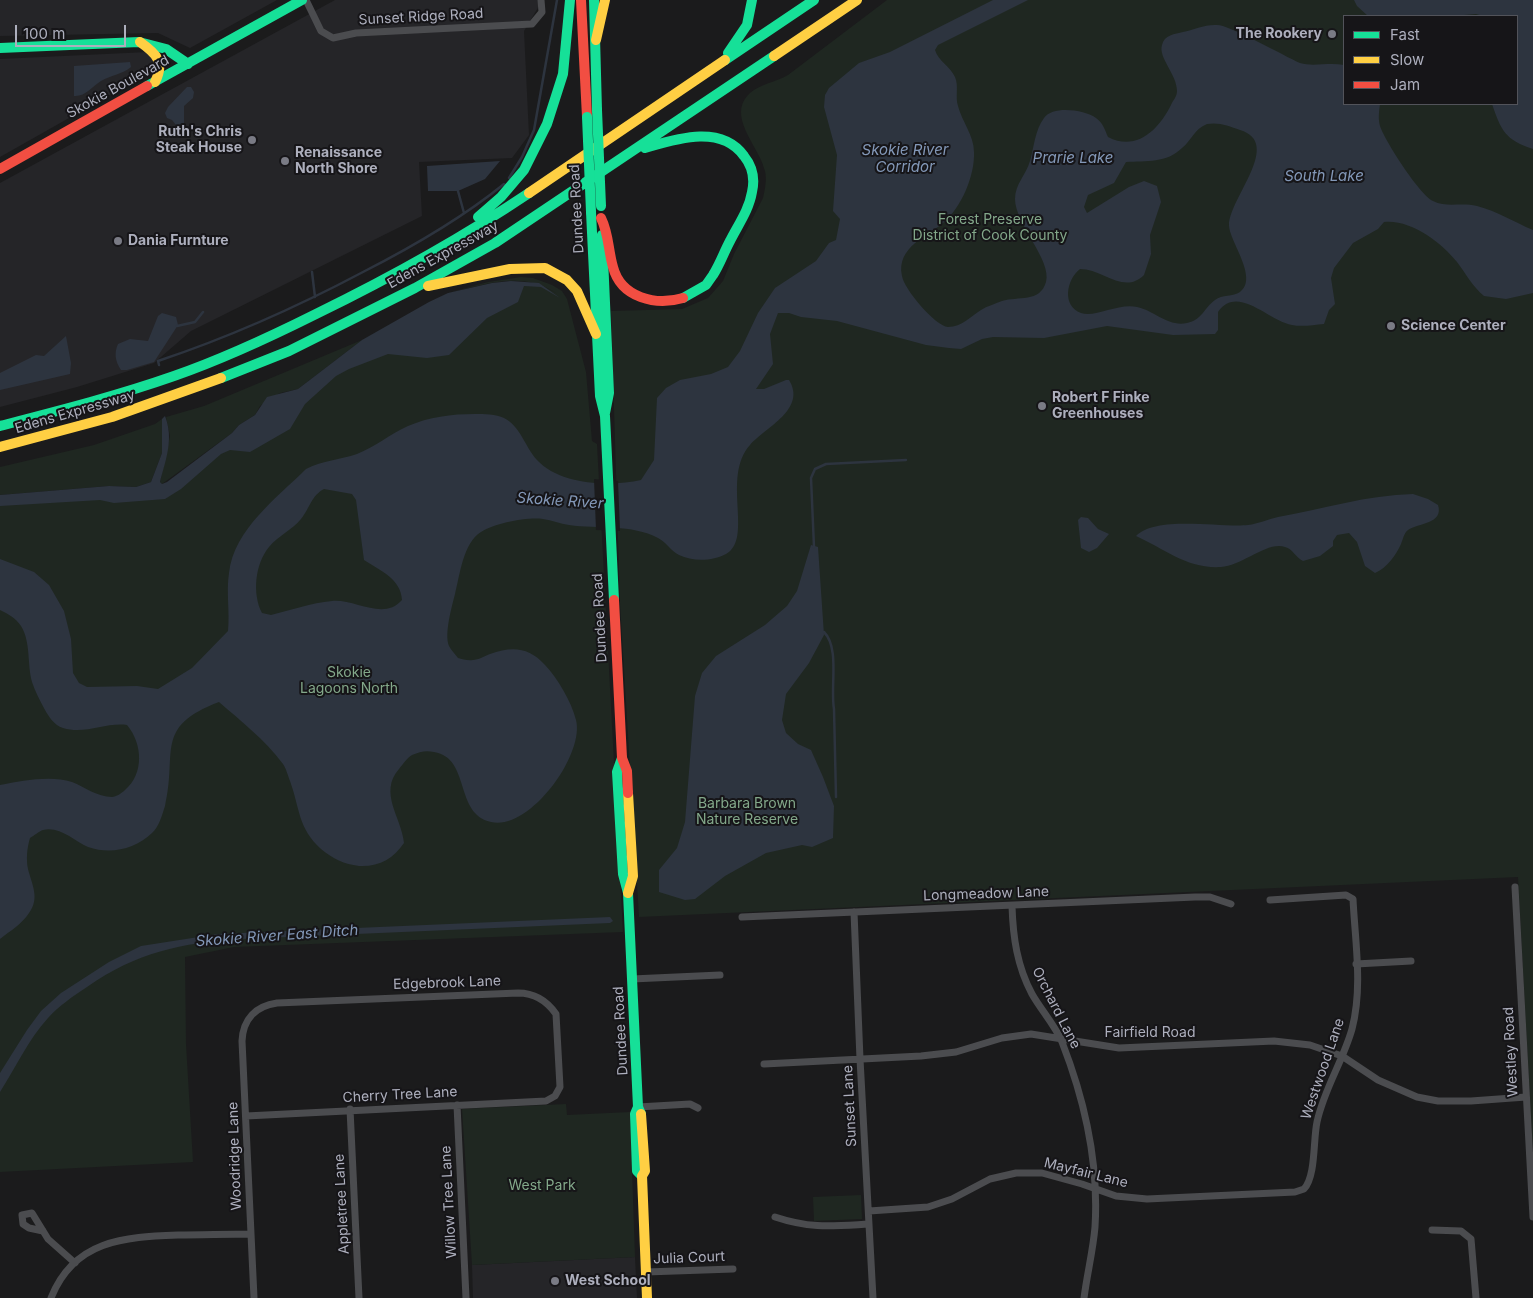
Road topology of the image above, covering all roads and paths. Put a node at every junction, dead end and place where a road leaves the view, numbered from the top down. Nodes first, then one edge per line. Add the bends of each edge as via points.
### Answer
1 (302, 0) edge
2 (306, 0) edge
3 (541, 0) edge
4 (570, 0) edge
5 (581, 0) edge
6 (594, 0) edge
7 (605, 0) edge
8 (752, 0) edge
9 (814, 0) edge
10 (857, 0) edge
11 (596, 40) junction
12 (140, 42) junction
13 (0, 48) edge
14 (188, 64) junction
15 (714, 68) junction
16 (155, 83) junction
17 (632, 152) junction
18 (0, 169) edge
19 (602, 218) junction
20 (443, 249) junction
21 (415, 288) junction
22 (596, 334) junction
23 (605, 416) junction
24 (0, 426) edge
25 (0, 447) edge
26 (1515, 887) dead end
27 (1270, 900) dead end
28 (1231, 904) dead end
29 (1012, 906) junction
30 (854, 912) junction
31 (742, 917) dead end
32 (1411, 961) dead end
33 (1356, 964) junction
34 (720, 975) dead end
35 (632, 979) junction
36 (252, 1014) joint
37 (1061, 1039) junction
38 (1342, 1056) junction
39 (860, 1059) junction
40 (764, 1064) dead end
41 (554, 1096) joint
42 (1526, 1097) junction
43 (456, 1105) junction
44 (638, 1106) junction
45 (698, 1108) dead end
46 (350, 1110) junction
47 (246, 1116) junction
48 (1095, 1189) junction
49 (1304, 1189) joint
50 (869, 1211) junction
51 (775, 1217) dead end
52 (1533, 1217) edge
53 (869, 1224) junction
54 (1432, 1230) dead end
55 (43, 1231) dead end
56 (251, 1234) junction
57 (74, 1263) junction
58 (733, 1269) dead end
59 (646, 1272) junction
60 (51, 1298) edge
61 (254, 1298) edge
62 (359, 1298) edge
63 (466, 1298) edge
64 (647, 1298) edge
65 (873, 1298) edge
66 (1084, 1298) edge
67 (1476, 1298) edge

1 - 14 main road, Skokie Boulevard
2 - 3 street, Sunset Ridge Road via 321,31 333,38 356,33 532,24 542,12
4 - 20 main road via 563,74 547,124 528,162 501,197
5 - 22 main road, Dundee Road, bridge
6 - 11 main road, Dundee Road
7 - 11 main road
8 - 15 main road via 746,25 735,45
9 - 15 main road, Edens Expressway
10 - 17 main road, Edens Expressway
11 - 19 main road, Dundee Road, bridge
12 - 13 main road
12 - 14 main road via 157,44
12 - 16 main road via 160,60 162,68
14 - 16 main road, Skokie Boulevard
15 - 20 main road, Edens Expressway
16 - 18 main road, Skokie Boulevard
17 - 19 main road via 672,140 709,136 736,143 750,163 754,186 743,215 708,284 692,295 657,302 641,298 623,285 610,260 608,235
17 - 21 main road, Edens Expressway via 495,243
19 - 23 main road, Dundee Road via 609,393
20 - 24 main road, Edens Expressway via 267,338 174,376
21 - 22 main road via 510,269 545,268 567,280 577,291
21 - 25 main road, Edens Expressway via 289,351 209,383 112,417
22 - 23 main road, Dundee Road via 600,396
23 - 35 main road, Dundee Road via 622,758 617,772
26 - 42 street, Westley Road
27 - 33 street, Westwood Lane via 1350,896 1353,899
28 - 29 street, Longmeadow Lane via 1204,897
29 - 30 street, Longmeadow Lane
29 - 37 street, Orchard Lane via 1013,934 1023,974
30 - 31 street, Longmeadow Lane
30 - 39 street, Sunset Lane
32 - 33 street
33 - 38 street, Westwood Lane via 1356,1009
34 - 35 street
35 - 44 main road, Dundee Road
36 - 41 street, Edgebrook Lane via 263,1006 277,1003 526,993 548,1004 556,1014 560,1081
36 - 47 street, Woodridge Lane via 242,1034
37 - 38 street, Fairfield Road via 1119,1048 1274,1041 1310,1045
37 - 39 street, Fairfield Road via 1017,1035 956,1052
37 - 48 street, Orchard Lane via 1087,1121
38 - 42 street, Fairfield Road via 1378,1080 1417,1097 1438,1100
38 - 49 street, Westwood Lane via 1320,1112 1311,1173
39 - 40 street, Fairfield Road
39 - 50 street, Sunset Lane
41 - 43 street, Cherry Tree Lane via 540,1102
42 - 52 street, Westley Road
43 - 46 street, Cherry Tree Lane
43 - 63 street, Willow Tree Lane
44 - 45 street via 690,1104
44 - 59 main road, Dundee Road via 642,1115 645,1162 642,1176
46 - 47 street, Cherry Tree Lane
46 - 62 street, Appletree Lane
47 - 56 street, Woodridge Lane
48 - 49 street, Mayfair Lane via 1116,1196 1147,1199
48 - 50 street, Mayfair Lane via 1042,1173 1016,1173 990,1178 952,1199 928,1207
48 - 66 street, Orchard Lane via 1094,1234
50 - 53 street, Sunset Lane
51 - 53 street via 818,1227
53 - 65 street, Sunset Lane
54 - 67 street via 1461,1231 1471,1239
55 - 57 street
56 - 57 street via 125,1238 98,1246
56 - 61 street, Woodridge Lane
57 - 60 street
58 - 59 street, Julia Court
59 - 64 main road, Dundee Road

